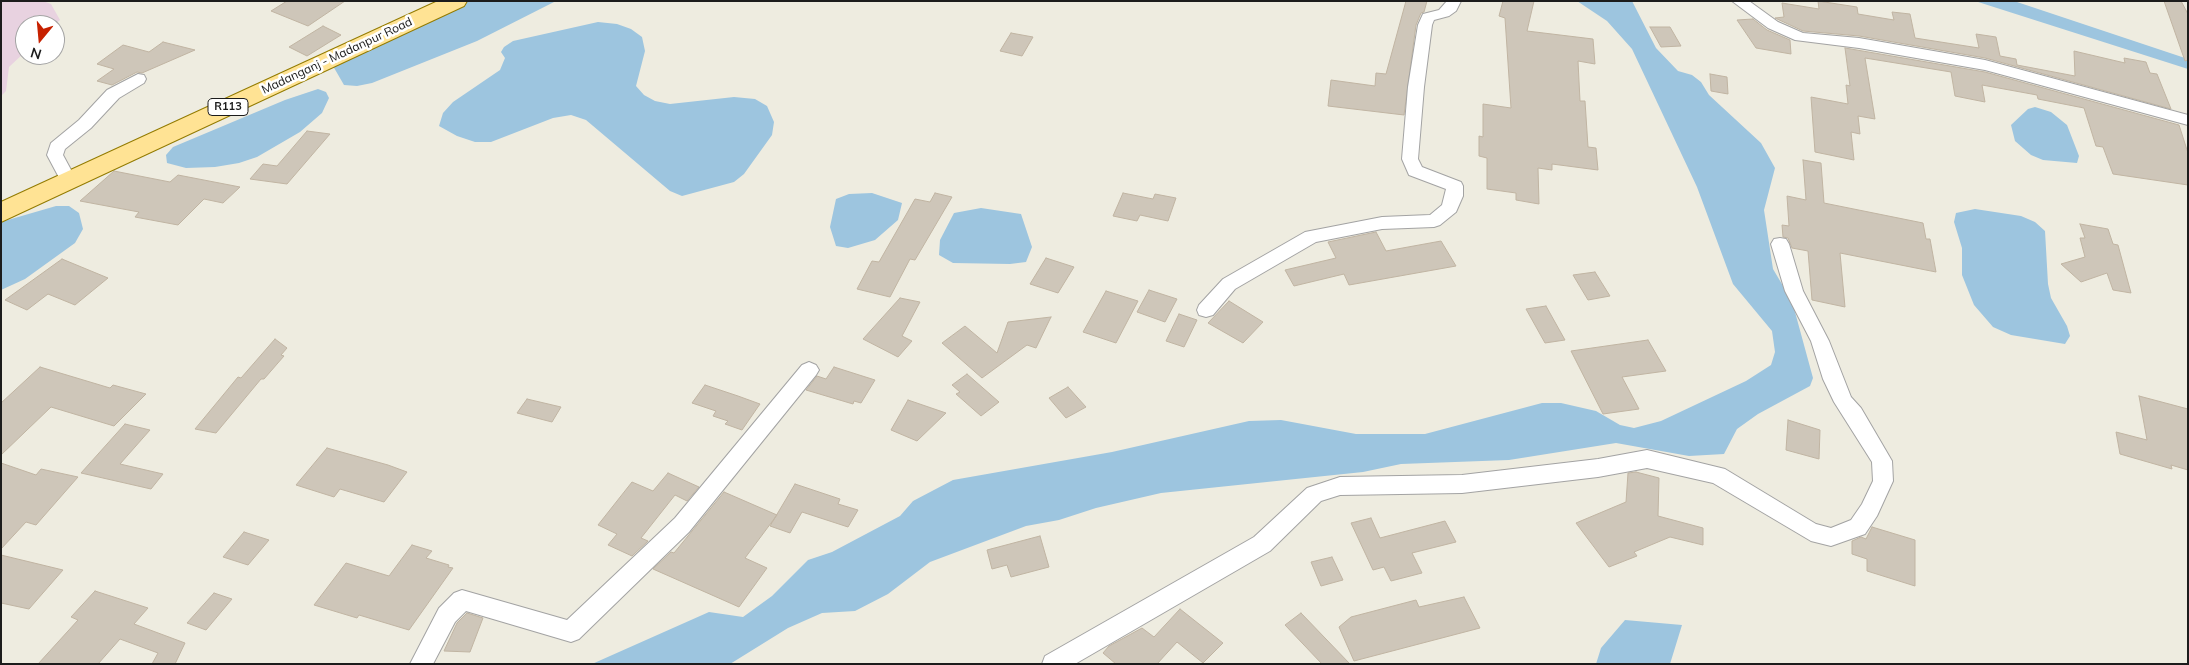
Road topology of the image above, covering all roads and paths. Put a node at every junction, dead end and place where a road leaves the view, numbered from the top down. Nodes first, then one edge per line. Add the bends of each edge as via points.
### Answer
1 (456, 1) edge
2 (1454, 1) edge
3 (1739, 1) edge
4 (138, 79) dead end
5 (2188, 120) edge
6 (69, 180) junction
7 (1, 213) edge
8 (1780, 244) dead end
9 (1206, 310) dead end
10 (809, 370) dead end
11 (421, 664) edge
12 (1053, 664) edge

1 - 6 main road, Madanganj - Madanpur Road / R113
2 - 9 street via 1444,13 1428,17 1425,25 1410,160 1415,171 1455,186 1450,208 1434,221 1382,223 1311,237 1230,284
3 - 5 street via 1773,25 1800,37 1877,45 1985,65
4 - 6 street via 113,94 85,124 57,147 55,155
6 - 7 main road, Madanganj - Madanpur Road / R113
8 - 12 street via 1794,291 1820,341 1833,380 1882,461 1883,481 1858,527 1831,537 1811,532 1718,475 1647,459 1462,484 1340,486 1314,494 1262,544
10 - 11 street via 682,525 571,632 462,600 447,615

